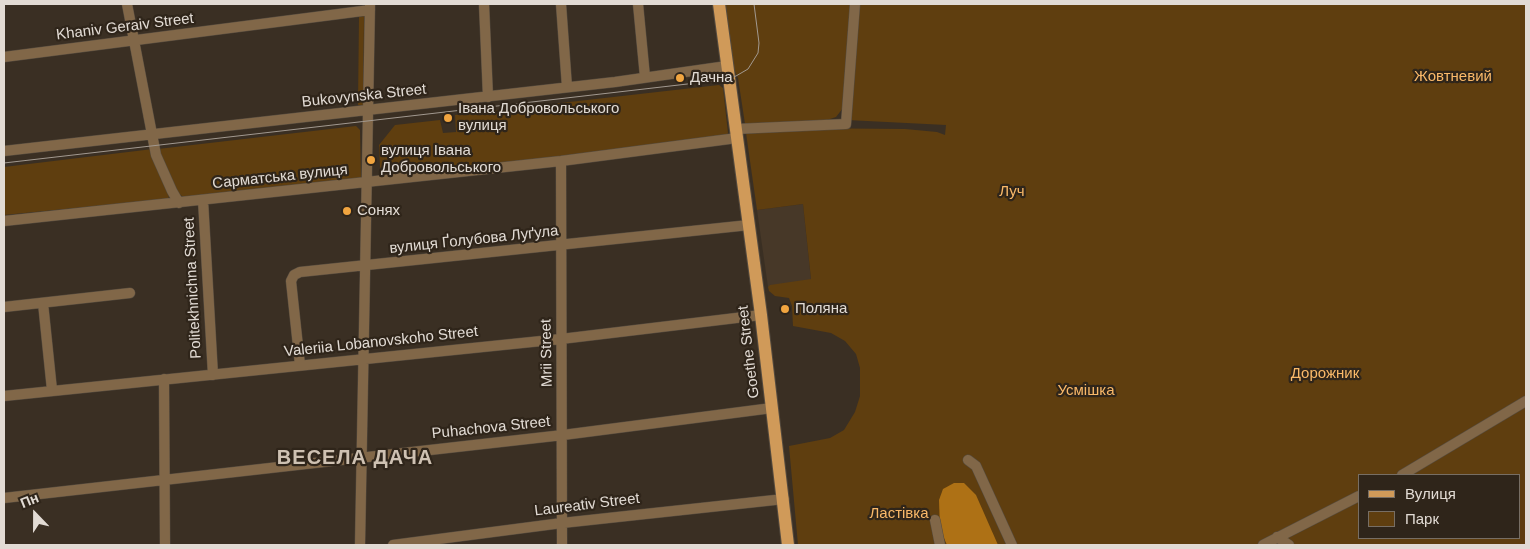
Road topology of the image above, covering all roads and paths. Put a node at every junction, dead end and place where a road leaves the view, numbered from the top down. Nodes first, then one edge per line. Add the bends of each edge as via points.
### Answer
1 (127, 4) edge
2 (484, 4) edge
3 (561, 4) edge
4 (638, 4) edge
5 (719, 4) edge
6 (855, 4) edge
7 (370, 7) edge
8 (133, 42) junction
9 (4, 57) edge
10 (728, 66) junction
11 (645, 77) junction
12 (567, 87) junction
13 (488, 97) junction
14 (368, 111) junction
15 (151, 133) junction
16 (736, 134) junction
17 (4, 151) edge
18 (561, 161) junction
19 (367, 182) junction
20 (203, 200) junction
21 (180, 202) junction
22 (4, 221) edge
23 (749, 225) junction
24 (561, 246) junction
25 (366, 266) junction
26 (130, 293) dead end
27 (43, 303) junction
28 (4, 307) edge
29 (761, 315) junction
30 (561, 339) junction
31 (365, 359) junction
32 (300, 365) junction
33 (213, 375) junction
34 (164, 379) junction
35 (52, 390) junction
36 (4, 396) edge
37 (1526, 401) edge
38 (772, 408) junction
39 (563, 435) junction
40 (362, 457) junction
41 (968, 460) dead end
42 (1404, 474) edge
43 (165, 481) junction
44 (1358, 496) edge
45 (4, 498) edge
46 (784, 499) junction
47 (935, 520) dead end
48 (562, 523) junction
49 (1277, 537) junction
50 (165, 545) edge
51 (360, 545) edge
52 (393, 545) edge
53 (562, 545) edge
54 (788, 545) edge
55 (940, 545) edge
56 (1012, 545) edge
57 (1263, 545) edge
58 (1289, 545) edge

1 - 8 street, Politekhnichna Street
2 - 13 street
3 - 12 street
4 - 11 street
5 - 10 main road, Goethe Street
6 - 16 street, Сарматська вулиця via 846,124
7 - 8 street, Khaniv Geraiv Street
7 - 14 street
8 - 9 street, Khaniv Geraiv Street
8 - 15 street, Politekhnichna Street
10 - 11 street, Bukovynska Street
10 - 16 main road, Goethe Street
11 - 12 street, Bukovynska Street
12 - 13 street, Bukovynska Street
13 - 14 street, Bukovynska Street
14 - 15 street, Bukovynska Street
14 - 19 street
15 - 17 street, Bukovynska Street
15 - 21 street, Politekhnichna Street via 162,171
16 - 18 street, Сарматська вулиця
16 - 23 main road, Goethe Street
18 - 19 street, Сарматська вулиця
18 - 24 street, Mrii Street
19 - 20 street, Сарматська вулиця
19 - 25 street
20 - 21 street, Сарматська вулиця
20 - 33 street, Politekhnichna Street
21 - 22 street, Сарматська вулиця
23 - 24 street, вулиця Ґолубова Луґула
23 - 29 main road, Goethe Street
24 - 25 street, вулиця Ґолубова Луґула
24 - 30 street, Mrii Street
25 - 31 street
25 - 32 street, вулиця Ґолубова Луґула via 294,275
26 - 27 street
27 - 28 street
27 - 35 street
29 - 30 street, Valeriia Lobanovskoho Street
29 - 38 main road, Goethe Street
30 - 31 street, Valeriia Lobanovskoho Street
30 - 39 street, Mrii Street
31 - 32 street, Valeriia Lobanovskoho Street
31 - 40 street
32 - 33 street, Valeriia Lobanovskoho Street
33 - 34 street, Valeriia Lobanovskoho Street
34 - 35 street, Valeriia Lobanovskoho Street
34 - 43 street
35 - 36 street, Valeriia Lobanovskoho Street
37 - 42 street
38 - 39 street, Puhachova Street
38 - 46 main road, Goethe Street
39 - 40 street, Puhachova Street
39 - 48 street, Mrii Street
40 - 43 street, Puhachova Street
40 - 51 street
41 - 56 street via 976,466
43 - 45 street, Puhachova Street
43 - 50 street
44 - 49 street
46 - 48 street, Laureativ Street
46 - 54 main road, Goethe Street
47 - 55 street
48 - 52 street, Laureativ Street
48 - 53 street, Mrii Street
49 - 57 street
49 - 58 street

